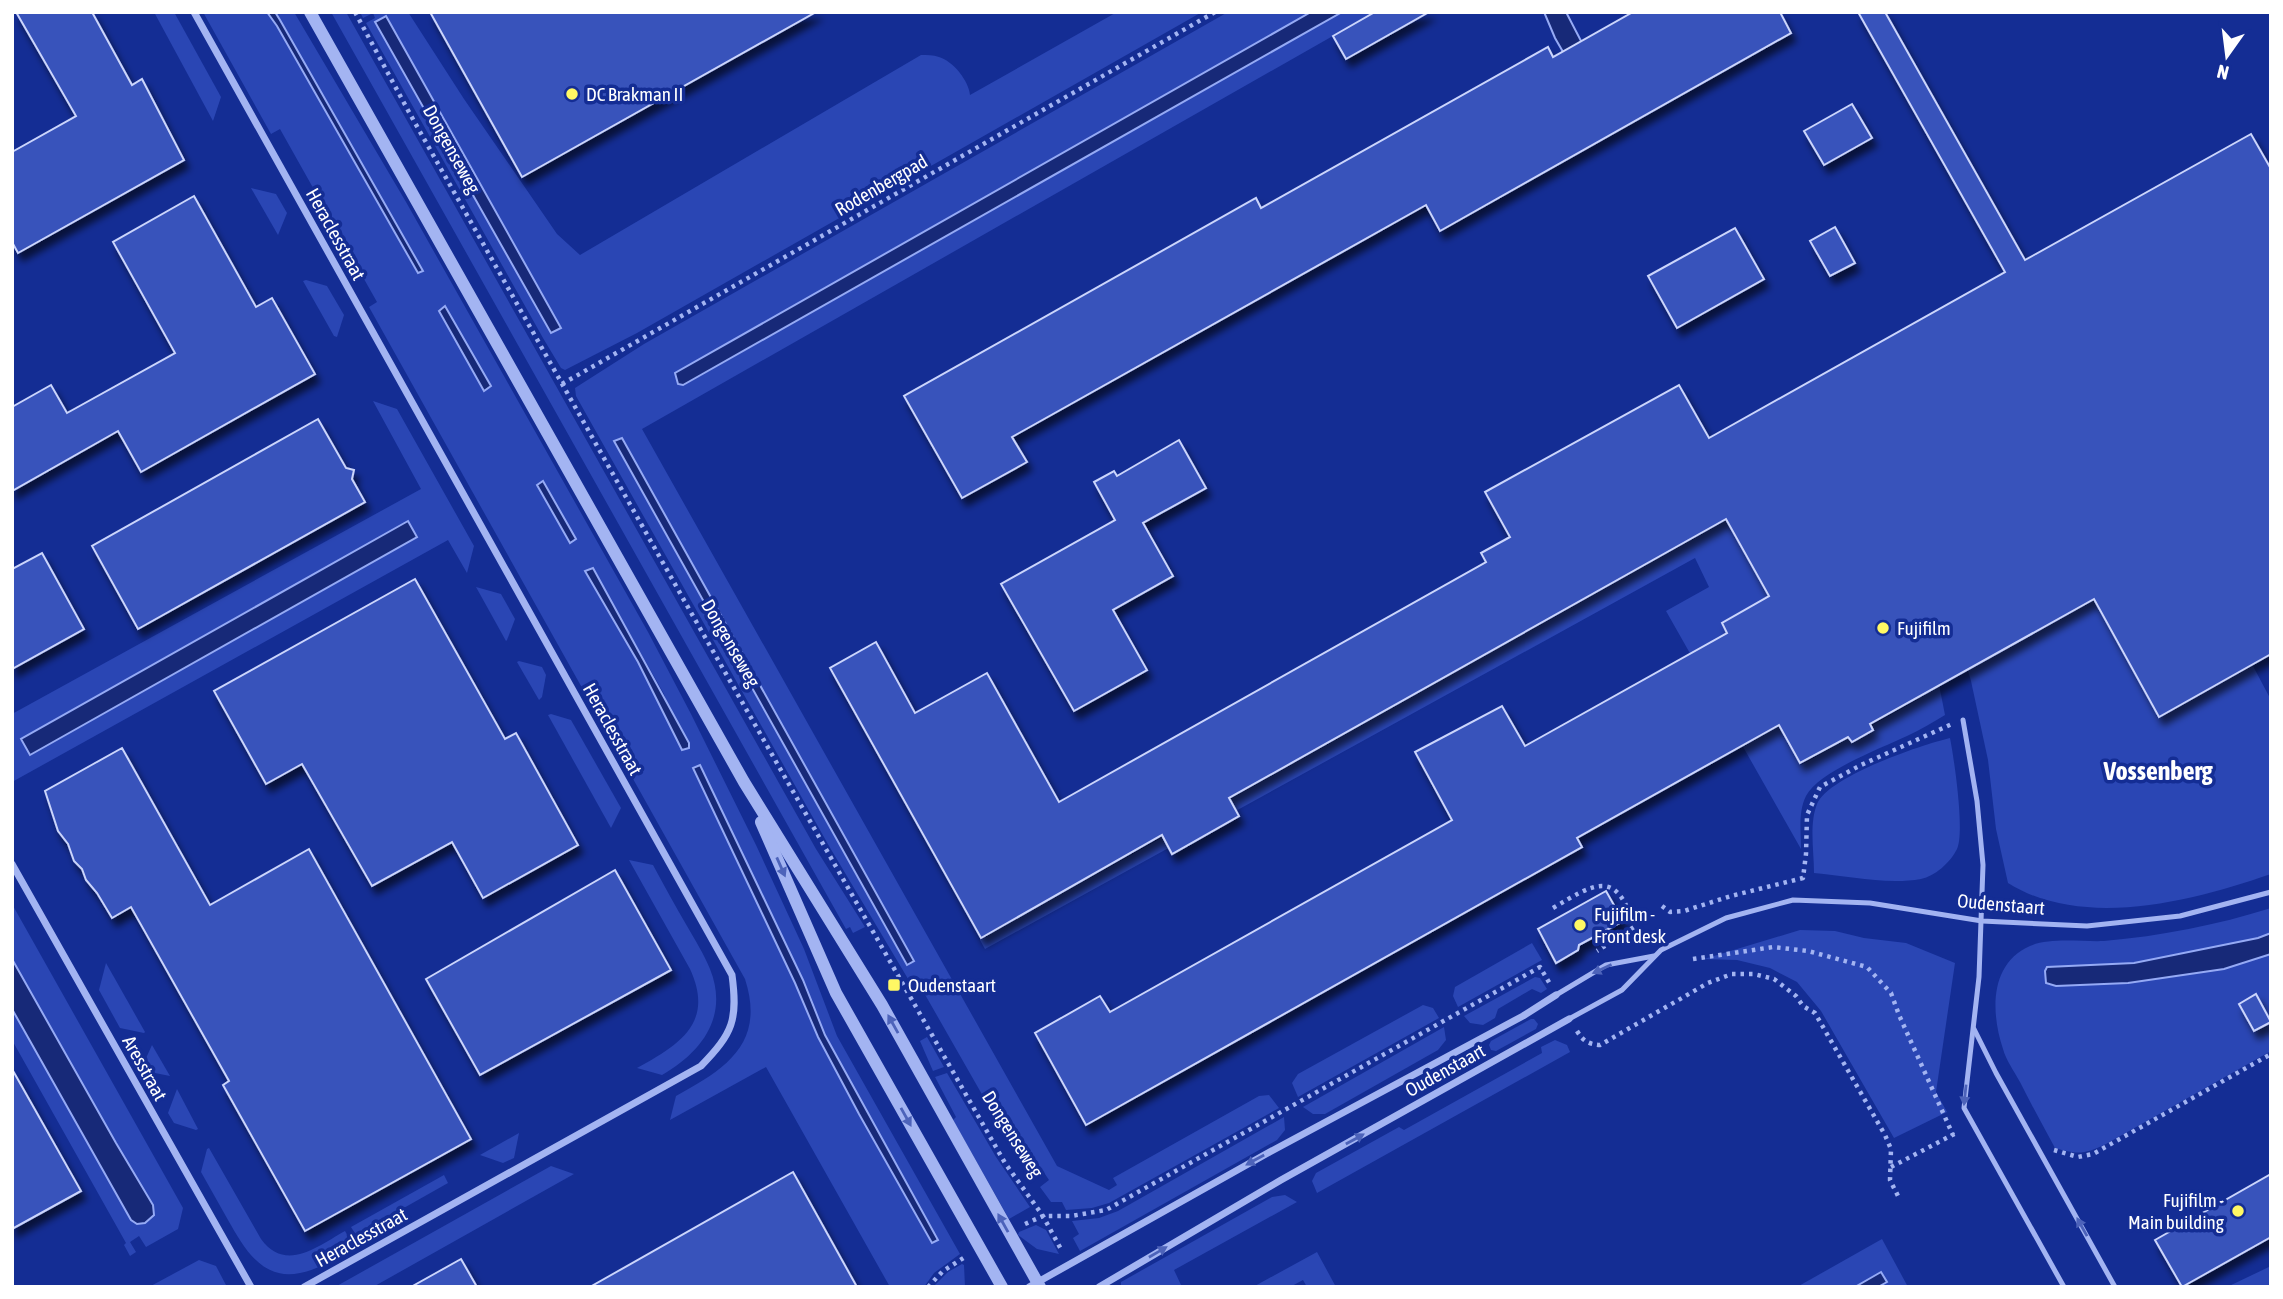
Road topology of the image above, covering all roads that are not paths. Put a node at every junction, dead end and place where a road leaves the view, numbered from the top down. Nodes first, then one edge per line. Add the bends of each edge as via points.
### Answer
1 (194, 12) edge
2 (310, 12) edge
3 (1963, 720) road end
4 (744, 782) junction
5 (12, 864) edge
6 (2271, 892) edge
7 (1982, 921) junction
8 (1654, 956) junction
9 (1556, 995) joint
10 (1569, 1019) joint
11 (1973, 1027) junction
12 (1036, 1285) edge
13 (251, 1287) edge
14 (304, 1287) edge
15 (1002, 1287) edge
16 (1099, 1287) edge
17 (2064, 1287) edge
18 (2115, 1287) edge

1 - 14 street, Heraclesstraat via 732,975 736,1000 732,1026 701,1066
2 - 4 street
3 - 7 lane via 1983,865
12 -> 4 street via 882,1005
4 -> 15 street via 836,993
5 - 13 street, Aresstraat
6 - 7 lane, Oudenstaart via 2180,916 2087,926
7 - 8 lane, Oudenstaart via 1870,903 1793,901 1726,918
7 - 11 lane
8 -> 9 lane, Oudenstaart via 1606,965
8 - 10 lane, Oudenstaart via 1622,990
9 -> 12 street, Oudenstaart
16 -> 10 street, Oudenstaart
11 -> 17 lane via 1964,1108
18 -> 11 lane

